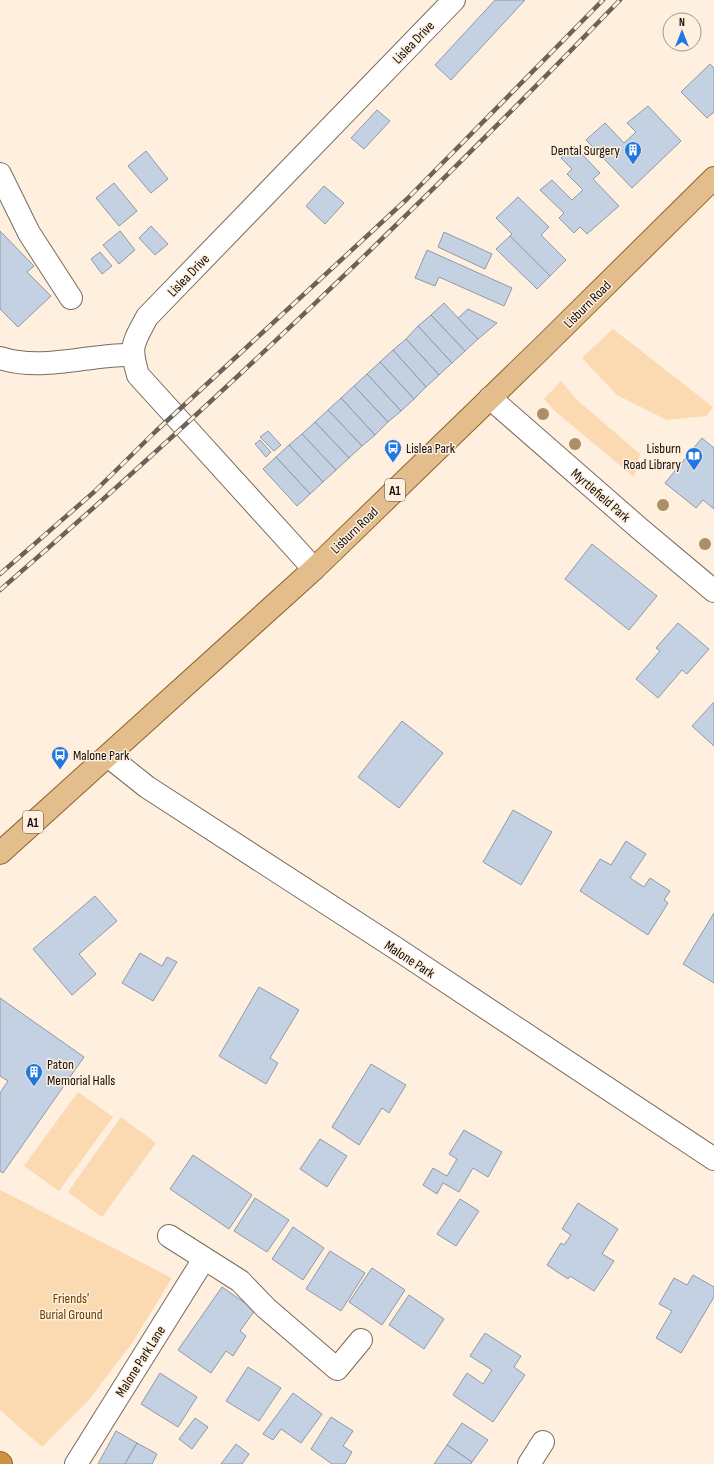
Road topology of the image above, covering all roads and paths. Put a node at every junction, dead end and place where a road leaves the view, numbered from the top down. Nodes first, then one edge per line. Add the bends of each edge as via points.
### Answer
1 (454, 0) edge
2 (0, 174) edge
3 (714, 178) edge
4 (71, 298) dead end
5 (132, 355) junction
6 (0, 358) edge
7 (490, 398) junction
8 (314, 569) junction
9 (714, 591) edge
10 (108, 756) junction
11 (0, 853) edge
12 (714, 1159) edge
13 (169, 1236) dead end
14 (204, 1259) junction
15 (361, 1340) dead end
16 (543, 1442) dead end
17 (76, 1464) edge
18 (529, 1464) edge

1 - 5 street, Lislea Drive via 147,316 134,342
2 - 4 street via 29,233
3 - 7 main road, Lisburn Road / A1
5 - 6 street via 35,364 16,363
5 - 8 street via 138,375
7 - 8 main road, Lisburn Road / A1
7 - 9 street, Myrtlefield Park
8 - 10 main road, Lisburn Road / A1
10 - 11 main road, Lisburn Road / A1
10 - 12 street, Malone Park via 147,787
13 - 14 street
14 - 15 street via 240,1281 266,1308 337,1369
14 - 17 street, Malone Park Lane
16 - 18 street

